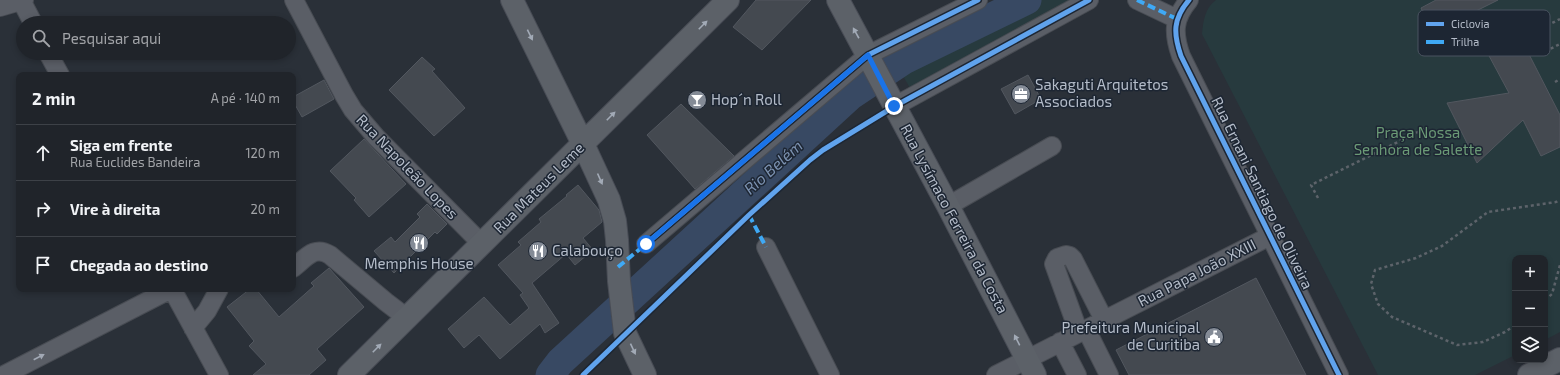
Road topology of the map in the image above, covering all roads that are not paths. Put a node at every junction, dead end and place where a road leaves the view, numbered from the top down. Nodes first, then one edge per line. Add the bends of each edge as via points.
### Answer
1 (22, 0) edge
2 (294, 0) edge
3 (512, 0) edge
4 (728, 0) edge
5 (838, 0) edge
6 (978, 0) edge
7 (1089, 0) edge
8 (1137, 0) edge
9 (1189, 0) edge
10 (0, 7) edge
11 (30, 16) edge
12 (1177, 19) junction
13 (52, 60) edge
14 (871, 61) junction
15 (58, 72) edge
16 (890, 98) junction
17 (583, 144) junction
18 (1052, 146) dead end
19 (948, 206) junction
20 (1270, 236) junction
21 (482, 244) junction
22 (646, 244) dead end
23 (766, 246) dead end
24 (296, 266) edge
25 (165, 292) edge
26 (173, 292) edge
27 (218, 292) edge
28 (407, 318) junction
29 (1104, 320) junction
30 (193, 328) junction
31 (1082, 331) junction
32 (1060, 342) junction
33 (1560, 359) edge
34 (1031, 367) edge
35 (4, 375) edge
36 (219, 375) edge
37 (349, 375) edge
38 (645, 375) edge
39 (830, 375) edge
40 (996, 375) edge
41 (1077, 375) edge
42 (1109, 375) edge
43 (1338, 375) edge
44 (1528, 375) edge

1 - 10 street
1 - 11 street
2 - 21 street, Rua Napoleão Lopes via 353,110 376,137
3 -> 17 main road
17 -> 4 main road, Rua Mateus Leme
14 -> 5 main road, Rua Lysímaco Ferreira da Costa
6 - 14 street
7 - 16 street
8 - 12 street
9 - 12 street
12 - 20 street, Rua Ernani Santiago de Oliveira via 1176,42 1181,56
13 - 15 street
14 - 16 main road, Rua Lysímaco Ferreira da Costa
14 - 22 street
16 - 19 main road, Rua Lysímaco Ferreira da Costa
17 - 21 main road, Rua Mateus Leme
17 -> 38 main road via 615,221 618,281 625,333
18 - 19 street
34 -> 19 main road, Rua Lysímaco Ferreira da Costa
20 - 29 street, Rua Papa João XXIII
20 - 43 street, Rua Ernani Santiago de Oliveira
21 - 28 main road, Rua Mateus Leme
23 - 39 street
24 - 28 street via 316,250 322,250
35 -> 25 street
26 - 30 street
27 - 30 street
37 -> 28 main road, Rua Mateus Leme
29 - 31 street, Rua Papa João XXIII
29 - 31 street via 1073,259 1066,255 1057,258 1054,264
30 - 36 street
31 - 32 street, Rua Papa João XXIII
31 - 42 street
32 - 34 street, Rua Papa João XXIII
32 - 41 street
33 - 44 main road
34 - 40 street, Rua Papa João XXIII

